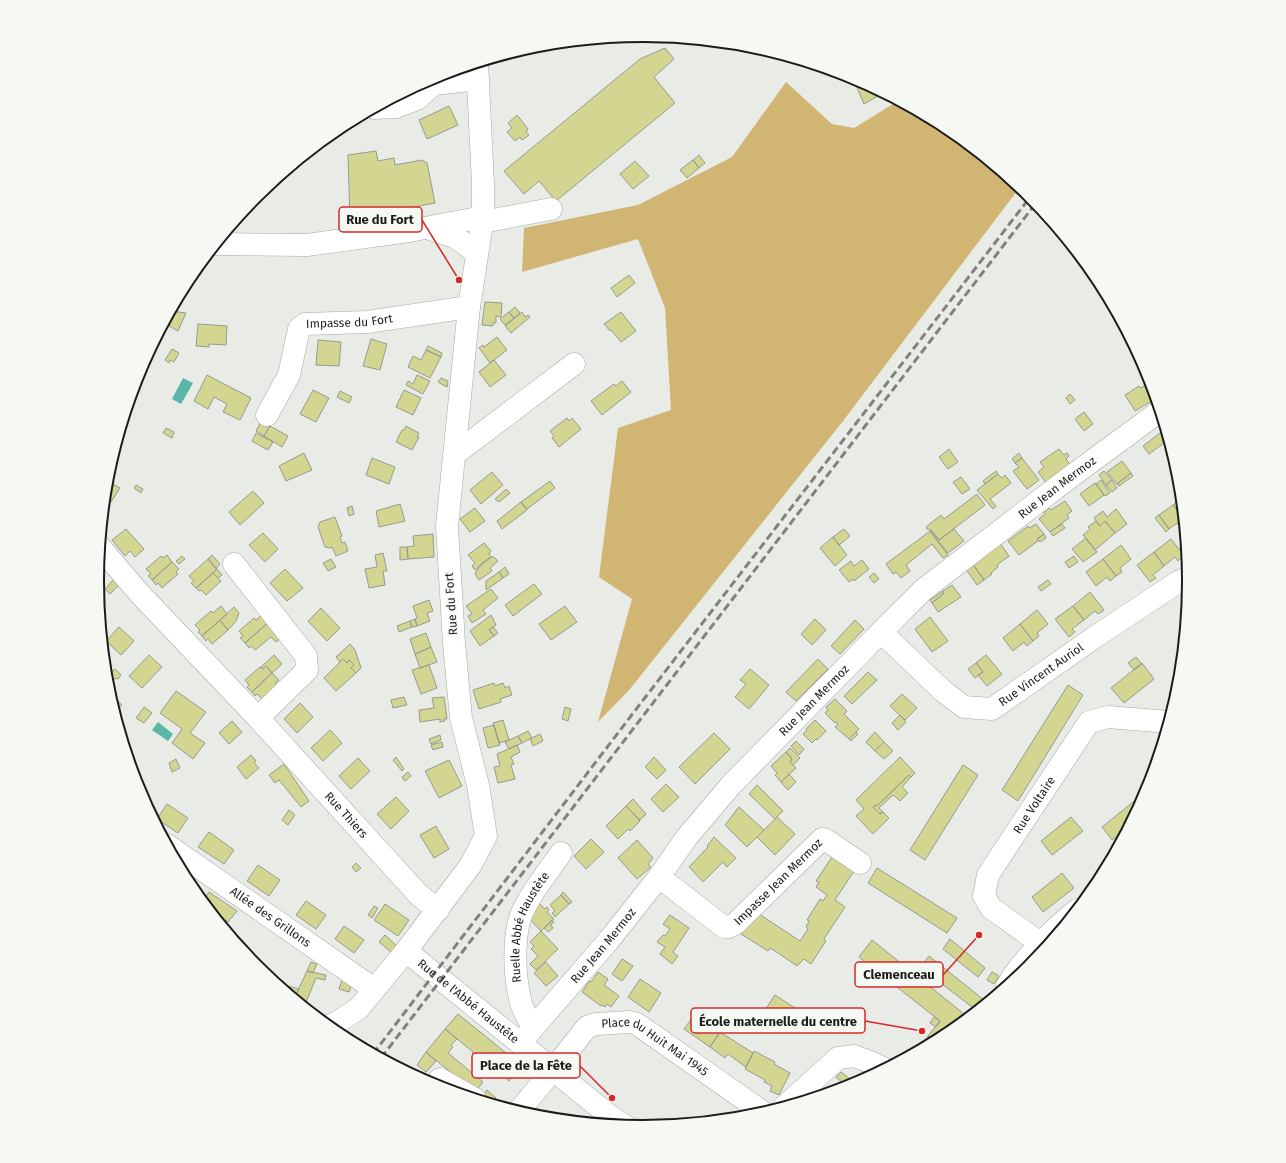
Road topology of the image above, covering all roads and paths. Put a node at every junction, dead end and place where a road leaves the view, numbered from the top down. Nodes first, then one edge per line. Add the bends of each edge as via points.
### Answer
1 (478, 71) edge
2 (457, 76) edge
3 (433, 85) edge
4 (387, 107) edge
5 (551, 209) dead end
6 (483, 217) junction
7 (426, 228) junction
8 (222, 244) edge
9 (477, 253) junction
10 (469, 307) junction
11 (574, 364) dead end
12 (1156, 414) edge
13 (267, 415) dead end
14 (455, 454) junction
15 (105, 553) edge
16 (234, 564) dead end
17 (1182, 580) edge
18 (881, 632) junction
19 (258, 718) junction
20 (1164, 722) edge
21 (176, 851) edge
22 (561, 853) dead end
23 (860, 863) dead end
24 (659, 877) junction
25 (438, 910) junction
26 (1043, 943) edge
27 (406, 951) junction
28 (374, 989) junction
29 (334, 1024) edge
30 (534, 1026) junction
31 (520, 1044) junction
32 (879, 1066) edge
33 (553, 1070) junction
34 (440, 1079) dead end
35 (450, 1085) edge
36 (792, 1100) edge
37 (522, 1107) edge
38 (758, 1109) edge
39 (616, 1120) edge

1 - 2 street
1 - 6 street, Rue du Fort
3 - 4 street via 417,99
5 - 6 street via 493,220
6 - 7 street
6 - 9 street, Rue du Fort
7 - 8 street via 307,245
7 - 9 street via 455,237
9 - 10 street, Rue du Fort
10 - 13 street, Impasse du Fort via 367,322 306,324 299,328 289,375
10 - 14 street, Rue du Fort
11 - 14 street
12 - 18 street, Rue Jean Mermoz via 930,585
14 - 25 street, Rue du Fort via 447,526 454,643 461,718 478,785 486,836 470,866
15 - 19 street, Rue Thiers via 139,593
16 - 19 street via 306,656 307,670
17 - 18 street, Rue Vincent Auriol via 1092,639 992,710 964,707
18 - 24 street, Rue Jean Mermoz via 731,785 687,837
19 - 25 street, Rue Thiers via 419,895
20 - 26 street, Rue Voltaire via 1108,717 1089,722 988,875 984,896 991,908
21 - 28 street, Allée des Grillons
22 - 30 street, Ruelle Abbé Haustète via 520,917 516,940 516,979 522,1007
23 - 24 street, Impasse Jean Mermoz via 822,839 729,927 724,927
24 - 30 street, Rue Jean Mermoz via 609,940
25 - 27 street, Rue du Fort
27 - 28 street, Rue du Fort
27 - 31 street, Rue de l'Abbé Haustête
28 - 29 street, Rue du Fort via 359,1008
30 - 31 street, Rue Jean Mermoz
31 - 33 street, Rue de l'Abbé Haustête
32 - 36 street via 854,1056 838,1058
33 - 37 street, Place du Huit Mai 1945
33 - 38 street, Place du Huit Mai 1945 via 587,1027 630,1022 637,1024
33 - 39 street, Rue de l'Abbé Haustête
34 - 35 street

